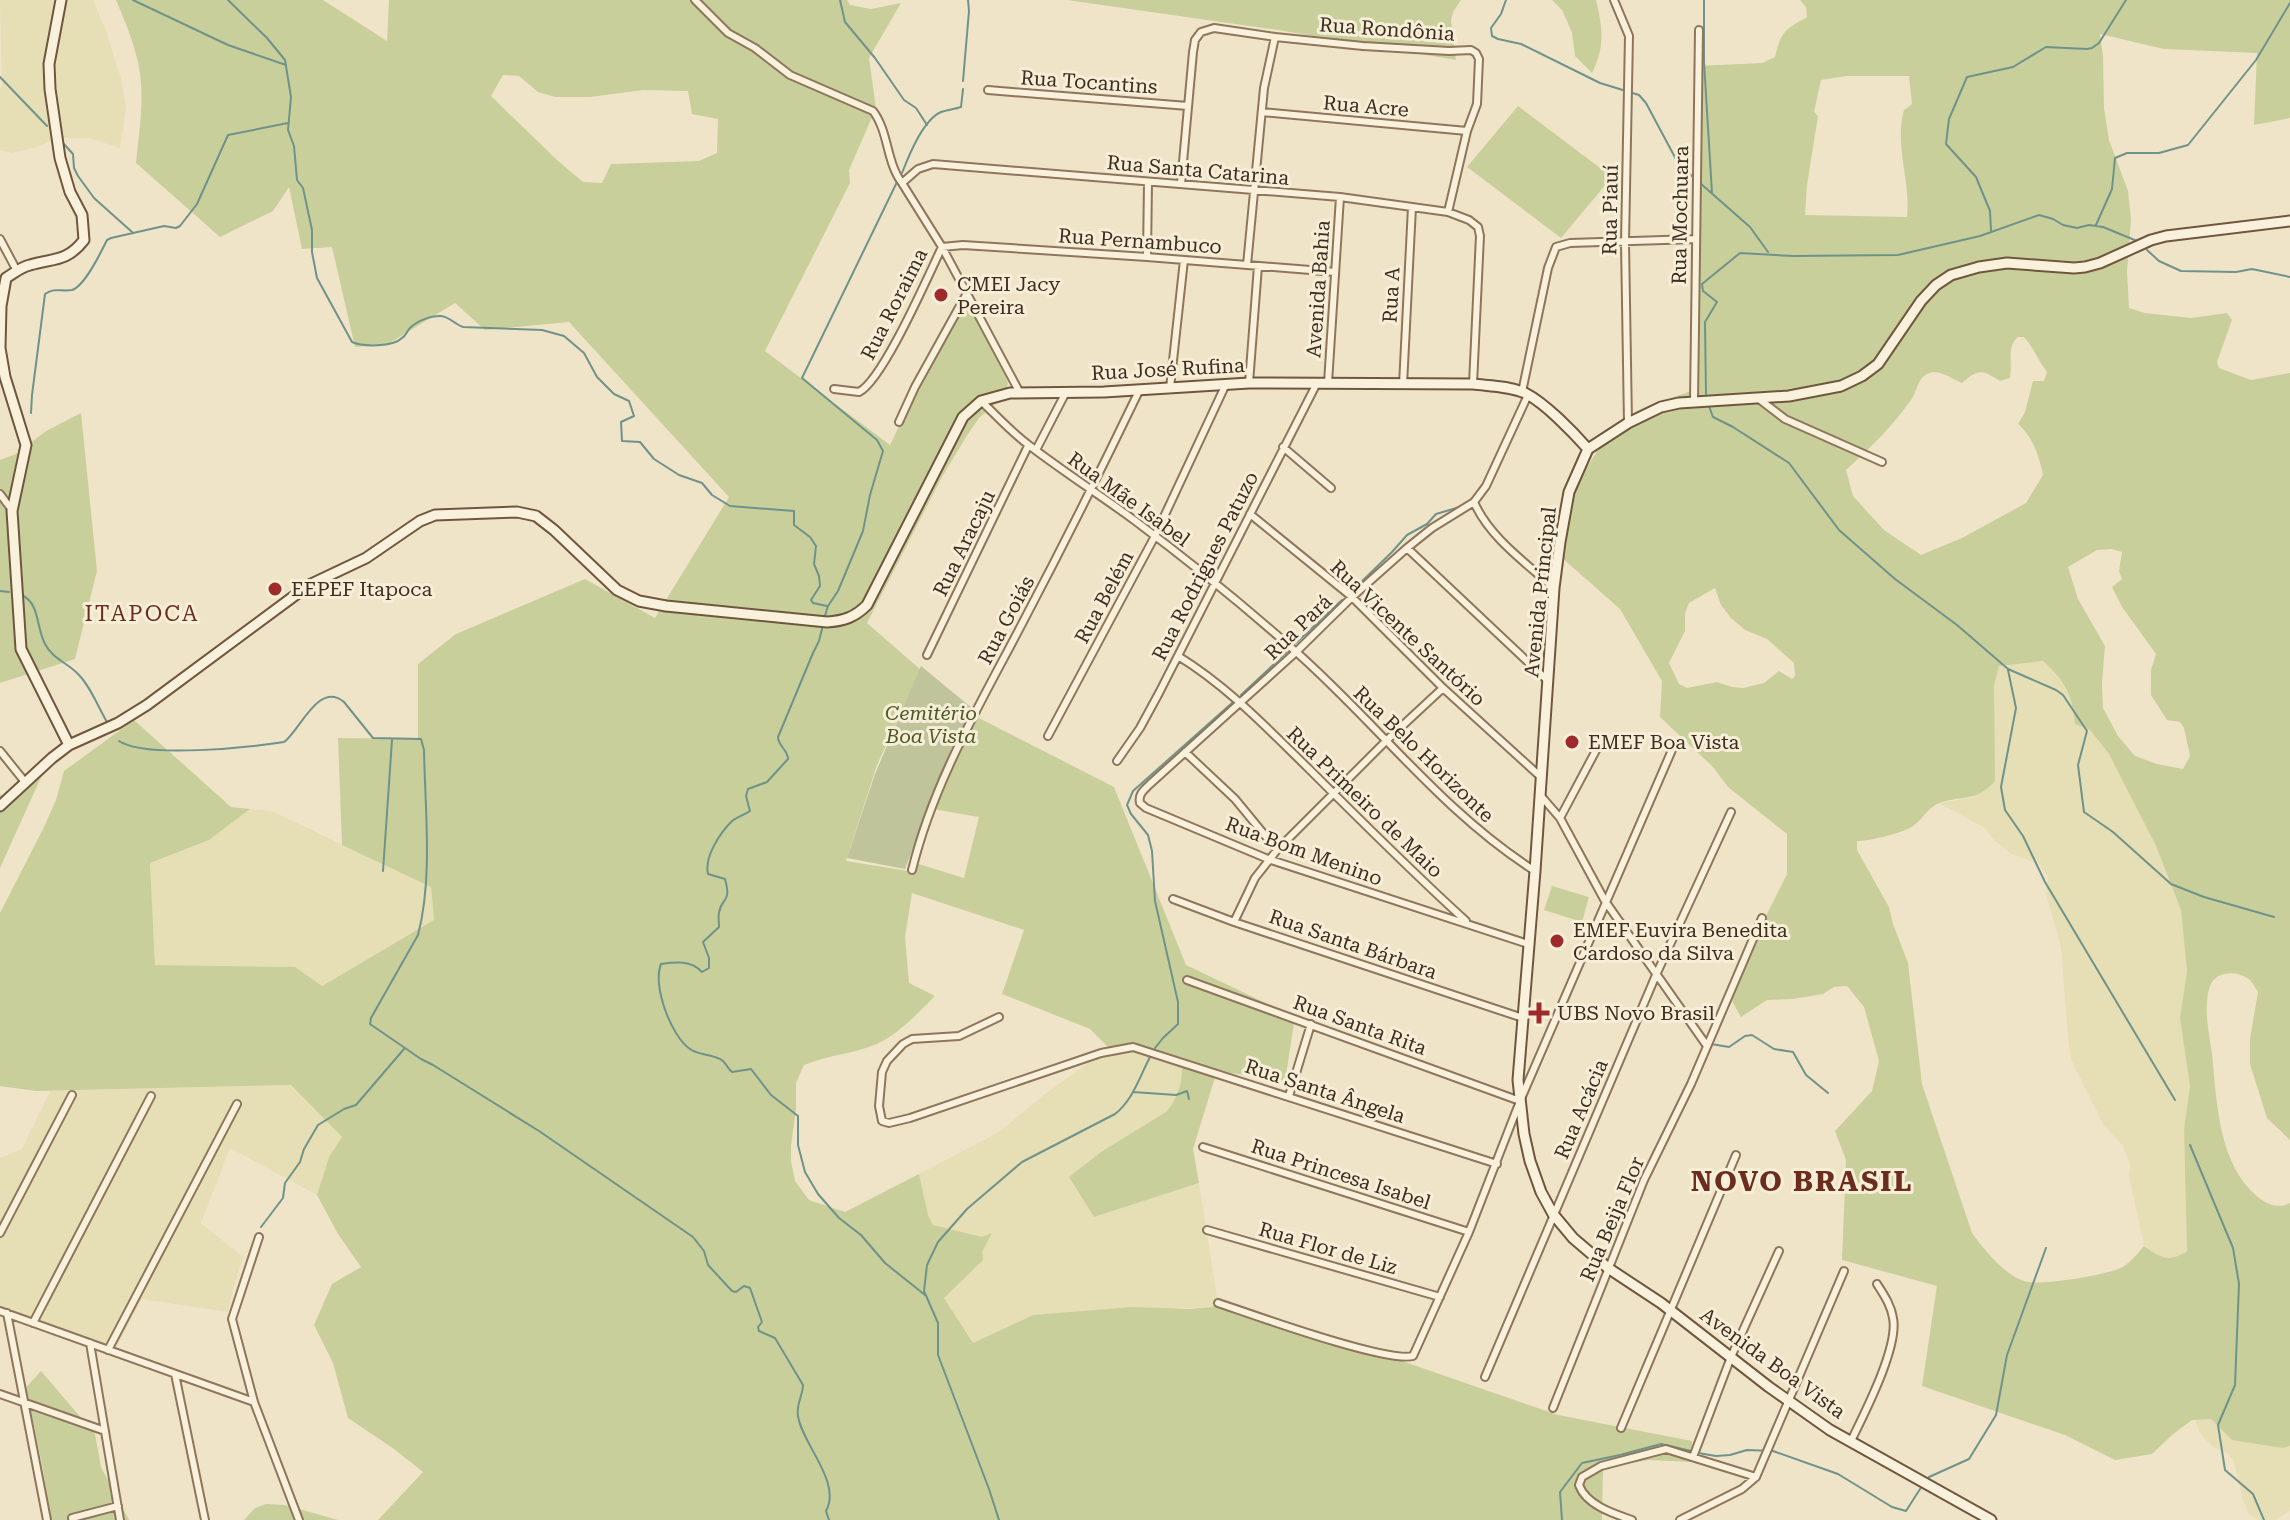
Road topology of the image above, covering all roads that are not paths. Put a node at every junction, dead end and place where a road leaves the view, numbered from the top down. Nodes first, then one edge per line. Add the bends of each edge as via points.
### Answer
1 (61, 0) edge
2 (695, 0) edge
3 (1614, 0) edge
4 (1699, 30) dead end
5 (1275, 37) junction
6 (988, 90) dead end
7 (1188, 106) junction
8 (1262, 112) junction
9 (1467, 131) junction
10 (1148, 182) junction
11 (902, 183) junction
12 (1181, 184) junction
13 (1256, 190) junction
14 (1340, 197) junction
15 (1412, 207) junction
16 (1448, 212) junction
17 (2290, 221) edge
18 (0, 239) edge
19 (1695, 239) junction
20 (1625, 242) junction
21 (942, 247) junction
22 (1147, 257) junction
23 (1184, 260) junction
24 (1247, 265) junction
25 (1258, 266) junction
26 (17, 271) junction
27 (1335, 272) junction
28 (966, 295) junction
29 (1249, 383) junction
30 (1322, 383) junction
31 (1226, 384) junction
32 (1473, 384) junction
33 (1403, 385) junction
34 (1170, 388) junction
35 (834, 389) dead end
36 (1139, 391) junction
37 (1066, 392) junction
38 (1020, 393) junction
39 (1525, 394) junction
40 (1759, 399) junction
41 (981, 401) junction
42 (1694, 401) junction
43 (899, 422) dead end
44 (1628, 423) junction
45 (1028, 446) junction
46 (1283, 447) junction
47 (1588, 449) junction
48 (1036, 450) junction
49 (1882, 462) dead end
50 (1331, 488) dead end
51 (1092, 489) junction
52 (0, 494) edge
53 (1474, 502) junction
54 (12, 511) junction
55 (1250, 514) junction
56 (1155, 536) junction
57 (1407, 548) junction
58 (1217, 584) junction
59 (1554, 588) junction
60 (1352, 597) junction
61 (1296, 652) junction
62 (927, 655) dead end
63 (1178, 656) junction
64 (1548, 681) junction
65 (1443, 688) junction
66 (1241, 703) junction
67 (1048, 736) dead end
68 (1387, 740) junction
69 (1601, 741) dead end
70 (69, 745) junction
71 (1672, 750) dead end
72 (0, 751) edge
73 (1185, 752) junction
74 (1117, 761) dead end
75 (1542, 778) junction
76 (25, 782) junction
77 (1333, 793) junction
78 (1540, 795) junction
79 (0, 806) edge
80 (1731, 812) dead end
81 (1560, 818) junction
82 (1277, 850) junction
83 (1268, 859) junction
84 (912, 870) dead end
85 (1535, 871) junction
86 (1173, 899) dead end
87 (1605, 901) junction
88 (1762, 918) dead end
89 (1234, 922) junction
90 (1468, 923) junction
91 (1528, 944) junction
92 (1656, 975) junction
93 (1187, 980) dead end
94 (999, 1017) dead end
95 (1523, 1018) junction
96 (1311, 1024) junction
97 (1707, 1046) junction
98 (72, 1095) dead end
99 (151, 1096) dead end
100 (1289, 1096) junction
101 (1520, 1101) junction
102 (237, 1104) dead end
103 (1203, 1147) dead end
104 (1736, 1155) dead end
105 (1497, 1164) junction
106 (1553, 1214) junction
107 (1207, 1230) dead end
108 (1469, 1232) junction
109 (0, 1233) edge
110 (259, 1237) dead end
111 (1583, 1246) joint
112 (1779, 1251) dead end
113 (1608, 1268) junction
114 (1844, 1271) dead end
115 (1877, 1284) dead end
116 (1440, 1297) junction
117 (1218, 1303) dead end
118 (1672, 1311) junction
119 (4, 1312) edge
120 (33, 1323) junction
121 (90, 1343) junction
122 (108, 1350) junction
123 (1731, 1357) junction
124 (175, 1374) junction
125 (1485, 1377) dead end
126 (0, 1394) edge
127 (24, 1402) junction
128 (254, 1402) junction
129 (1790, 1402) junction
130 (1553, 1408) dead end
131 (1621, 1428) dead end
132 (105, 1431) junction
133 (1851, 1441) junction
134 (1693, 1457) junction
135 (1756, 1477) junction
136 (118, 1506) junction
137 (72, 1518) dead end
138 (47, 1520) edge
139 (120, 1520) edge
140 (205, 1520) edge
141 (299, 1520) edge
142 (1632, 1520) edge
143 (1680, 1520) edge
144 (1991, 1520) edge

1 - 26 street via 49,64 50,89 60,158 82,215 84,240 64,258
2 - 11 street via 728,33 790,75 873,111
3 - 20 street, Rua Piauí via 1629,36
4 - 19 street, Rua Mochuara
5 - 7 street, Rua Rondônia via 1204,30 1193,52
5 - 8 street
5 - 9 street, Rua Rondônia via 1471,50 1479,59 1479,81
6 - 7 street, Rua Tocantins
7 - 12 street
8 - 9 street, Rua Acre
8 - 13 street
9 - 16 street, Rua Rondônia
10 - 11 street, Rua Santa Catarina via 933,164
10 - 12 street, Rua Santa Catarina
10 - 22 street
11 - 21 street
12 - 13 street, Rua Santa Catarina
13 - 14 street, Rua Santa Catarina
13 - 24 street
14 - 15 street, Rua Santa Catarina
14 - 27 street, Avenida Bahia
15 - 16 street, Rua Santa Catarina
15 - 33 street, Rua A
16 - 32 street, Rua Santa Catarina via 1469,220 1480,236
17 - 40 street via 2158,238 2079,268 2007,263 1961,272 1929,291 1878,364 1862,376 1828,390
18 - 26 street
19 - 20 street
19 - 42 street, Rua Mochuara
20 - 39 street via 1556,247 1543,289
20 - 44 street, Rua Piauí
21 - 22 street, Rua Pernambuco
21 - 28 street
21 - 35 street, Rua Roraima via 869,384 859,392
22 - 23 street, Rua Pernambuco
23 - 24 street, Rua Pernambuco
23 - 34 street
24 - 25 street, Rua Pernambuco
25 - 27 street, Rua Pernambuco
25 - 29 street
26 - 54 street via 6,278 0,348 26,445
27 - 30 street, Avenida Bahia
28 - 38 street
28 - 43 street
29 - 30 street, Rua José Rufina
29 - 31 street, Rua José Rufina
30 - 33 street, Rua José Rufina
30 - 46 street, Rua Rodrigues Patuzo
31 - 34 street, Rua José Rufina
31 - 56 street, Rua Belém
32 - 33 street, Rua José Rufina
32 - 39 street, Rua José Rufina
34 - 36 street, Rua José Rufina
36 - 37 street, Rua José Rufina
36 - 51 street, Rua Goiás
37 - 38 street, Rua José Rufina
37 - 48 street
38 - 41 street, Rua José Rufina
39 - 47 street, Rua José Rufina
39 - 53 street via 1486,486
40 - 42 street
40 - 49 street via 1785,419
41 - 45 street, Rua Mãe Isabel
41 - 70 street via 963,417 875,592 854,616 822,622 639,601 609,583 536,516 507,511 435,515 366,558 309,585 147,705
42 - 44 street via 1661,407
44 - 47 street
45 - 48 street, Rua Mãe Isabel
45 - 62 street, Rua Aracaju
46 - 50 street
46 - 55 street, Rua Rodrigues Patuzo
47 - 59 street, Avenida Principal via 1566,504
48 - 51 street, Rua Mãe Isabel
51 - 56 street, Rua Mãe Isabel
51 - 84 street, Rua Goiás via 963,734 922,829
52 - 54 street
53 - 57 street, Rua Pará
53 - 59 street via 1508,547
54 - 70 street via 21,649
55 - 58 street, Rua Rodrigues Patuzo
55 - 60 street, Rua Vicente Santório
56 - 58 street, Rua Mãe Isabel
56 - 67 street, Rua Belém
57 - 60 street, Rua Pará
57 - 64 street
58 - 61 street, Rua Mãe Isabel
58 - 63 street, Rua Rodrigues Patuzo
59 - 64 street, Avenida Principal
60 - 61 street, Rua Pará
60 - 65 street, Rua Vicente Santório
61 - 66 street, Rua Pará
61 - 68 street, Rua Belo Horizonte
63 - 66 street, Rua Primeiro de Maio
63 - 74 street, Rua Rodrigues Patuzo
64 - 75 street, Avenida Principal
65 - 68 street
65 - 75 street, Rua Vicente Santório
66 - 73 street, Rua Pará
66 - 77 street, Rua Primeiro de Maio
68 - 77 street
68 - 85 street, Rua Belo Horizonte via 1461,815
69 - 81 street
70 - 76 street
71 - 87 street
72 - 76 street
73 - 82 street via 1235,799
73 - 83 street, Rua Bom Menino via 1142,791 1140,803
75 - 78 street, Avenida Principal
76 - 79 street
77 - 82 street
77 - 90 street, Rua Primeiro de Maio
78 - 81 street
78 - 85 street, Avenida Principal
80 - 92 street, Rua Acácia
81 - 87 street
82 - 83 street
83 - 89 street
83 - 90 street, Rua Bom Menino
85 - 91 street, Avenida Principal
86 - 89 street, Rua Santa Bárbara
87 - 92 street
87 - 101 street
88 - 97 street, Rua Beija Flor
89 - 95 street, Rua Santa Bárbara
90 - 91 street, Rua Bom Menino
91 - 95 street, Avenida Principal
92 - 97 street
92 - 106 street, Rua Acácia
93 - 96 street, Rua Santa Rita
94 - 100 street, Rua Santa Ângela via 959,1036 903,1044 882,1072 882,1121 910,1118 1127,1047
95 - 101 street, Avenida Principal
96 - 100 street
96 - 101 street, Rua Santa Rita
97 - 113 street, Rua Beija Flor
98 - 109 street
99 - 120 street
100 - 105 street, Rua Santa Ângela
101 - 105 street
101 - 106 street, Avenida Principal via 1530,1161
102 - 122 street
103 - 108 street, Rua Princesa Isabel
104 - 118 street
105 - 108 street
106 - 111 street, Avenida Principal
106 - 125 street, Rua Acácia
107 - 116 street, Rua Flor de Liz
108 - 116 street
110 - 128 street via 232,1319
111 - 113 street, Avenida Boa Vista
112 - 123 street
113 - 118 street, Avenida Boa Vista
113 - 130 street, Rua Beija Flor
114 - 129 street
115 - 133 street via 1894,1329
116 - 117 street via 1413,1356 1402,1358
118 - 123 street, Avenida Boa Vista
118 - 131 street
119 - 120 street
119 - 127 street
120 - 121 street
121 - 122 street
121 - 132 street
122 - 124 street
123 - 129 street, Avenida Boa Vista
123 - 134 street
124 - 128 street
124 - 140 street
126 - 127 street
127 - 132 street
127 - 138 street
128 - 141 street
129 - 133 street, Avenida Boa Vista
129 - 135 street
132 - 136 street
133 - 144 street, Avenida Boa Vista
134 - 135 street
134 - 142 street via 1662,1449 1601,1466 1582,1477 1579,1485 1586,1497
135 - 143 street via 1745,1488
136 - 137 street
136 - 139 street

